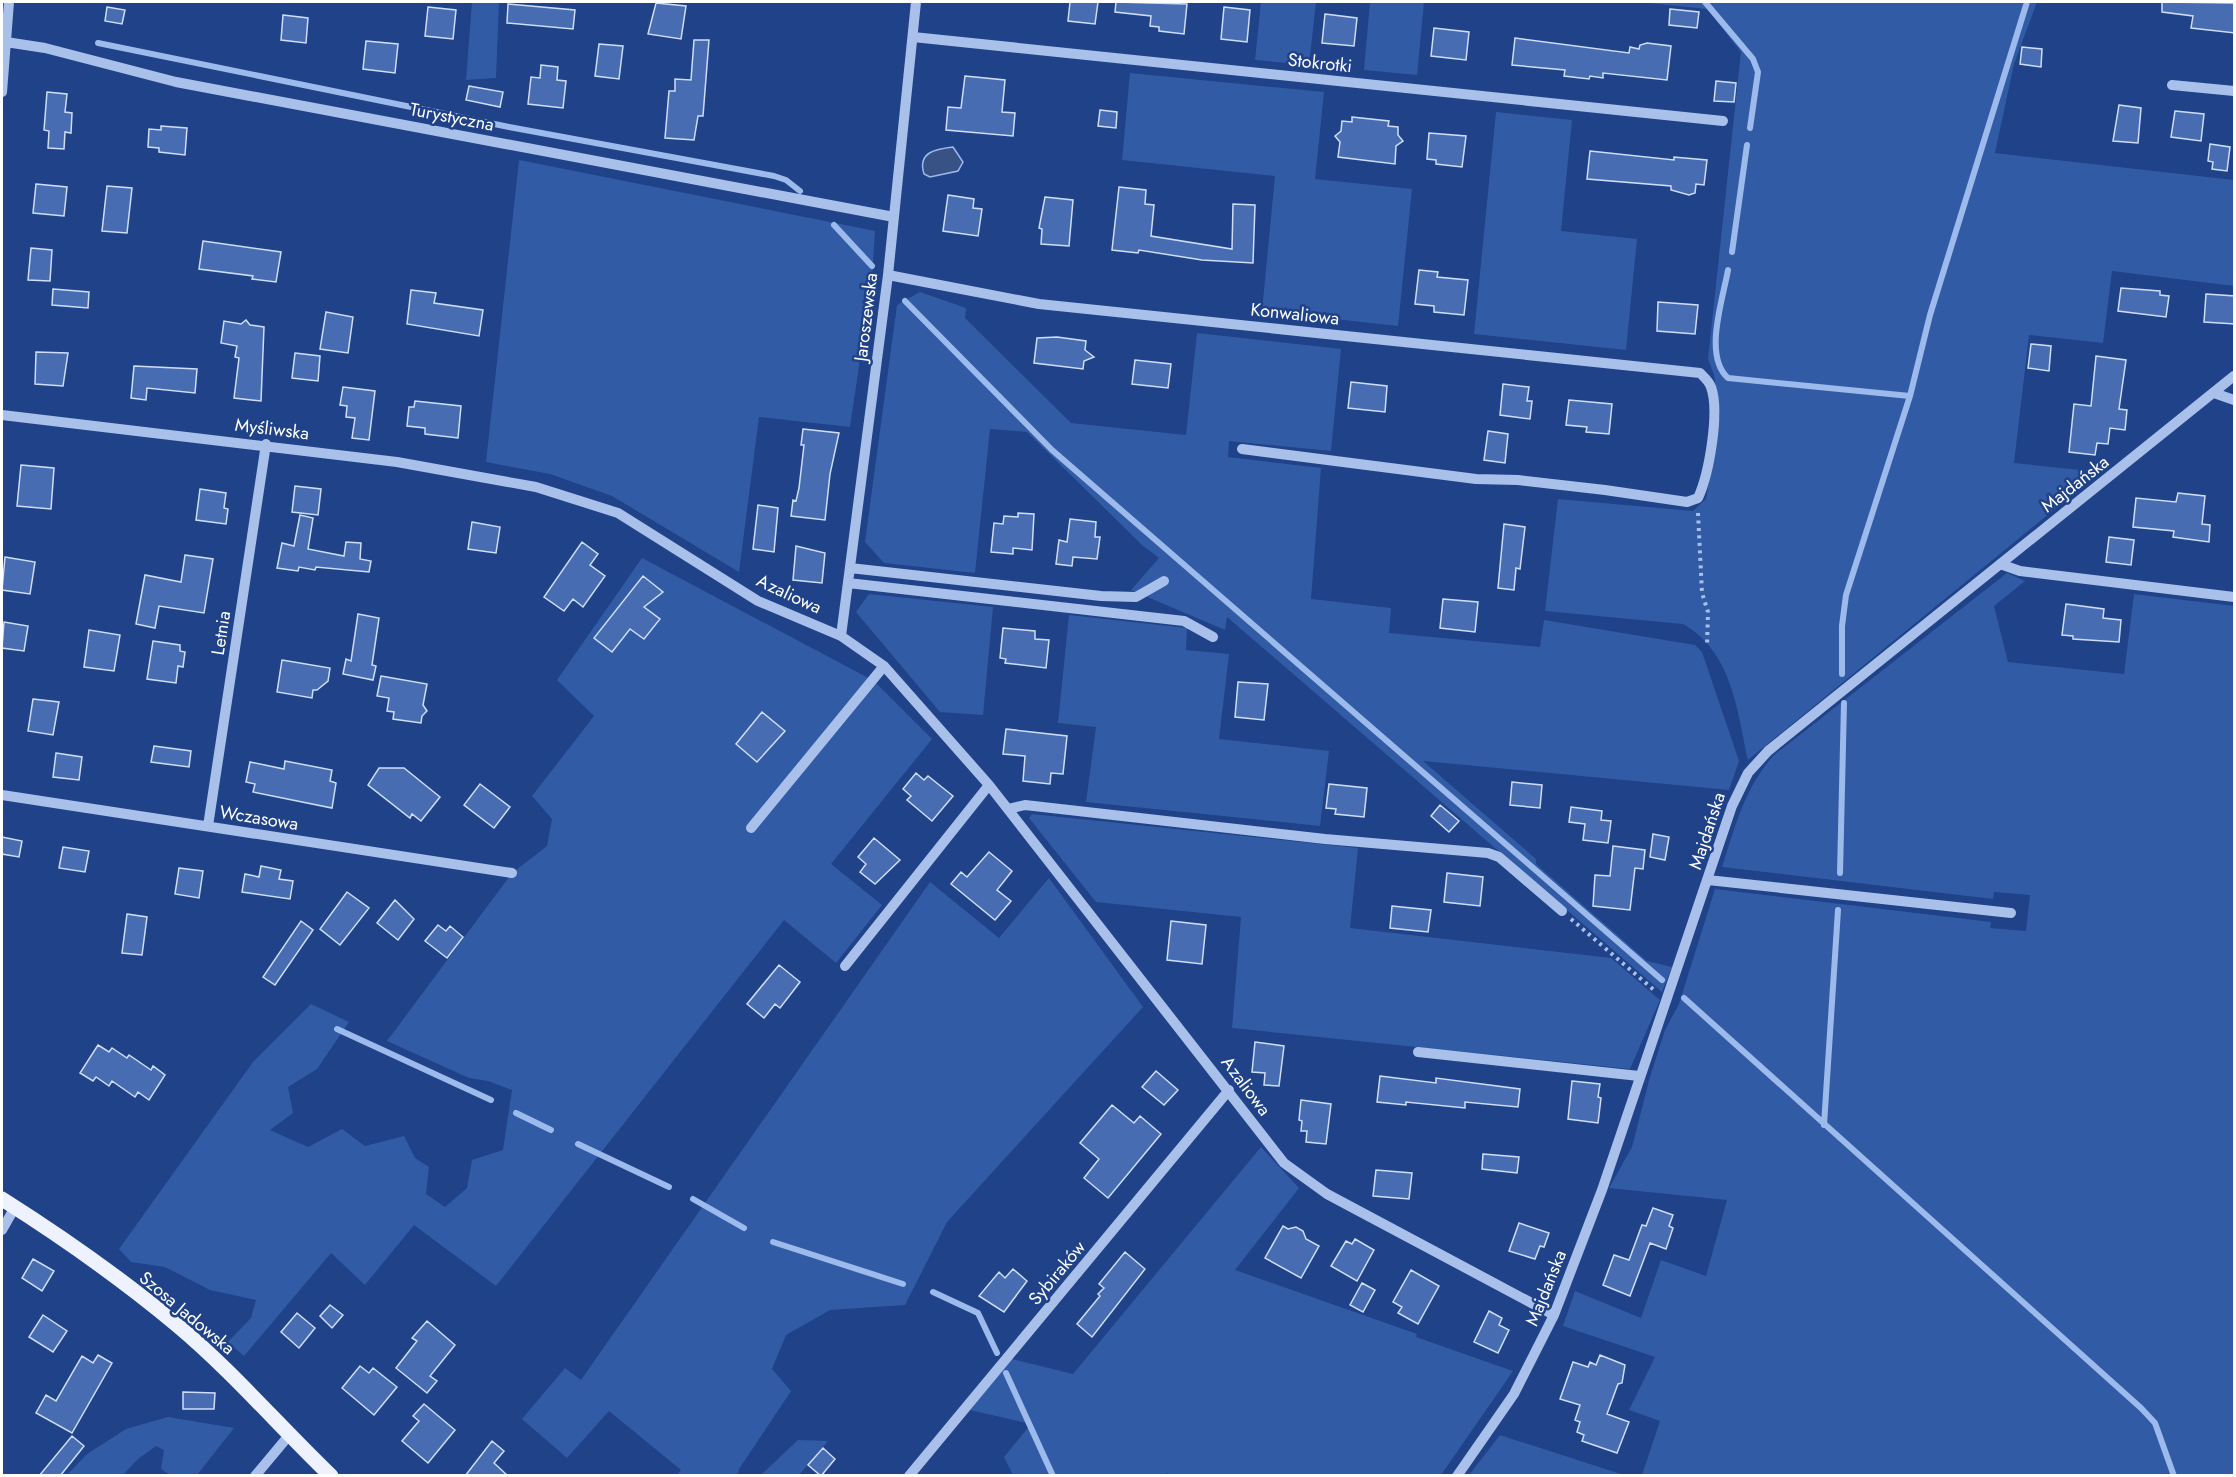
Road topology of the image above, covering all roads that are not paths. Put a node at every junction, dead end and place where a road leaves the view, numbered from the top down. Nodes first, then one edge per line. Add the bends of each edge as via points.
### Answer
1 (9, 2) edge
2 (916, 2) edge
3 (913, 37) junction
4 (6, 42) junction
5 (2172, 85) dead end
6 (2, 92) edge
7 (2235, 92) edge
8 (1723, 121) dead end
9 (894, 217) junction
10 (888, 275) junction
11 (2235, 376) edge
12 (2214, 393) junction
13 (2235, 400) edge
14 (2, 415) edge
15 (266, 444) junction
16 (1242, 449) dead end
17 (536, 487) joint
18 (2000, 564) junction
19 (850, 568) junction
20 (1164, 582) dead end
21 (848, 583) junction
22 (2235, 597) edge
23 (841, 636) junction
24 (1213, 637) dead end
25 (884, 666) junction
26 (989, 785) junction
27 (2, 795) edge
28 (1008, 809) junction
29 (208, 826) junction
30 (751, 828) dead end
31 (512, 873) dead end
32 (1708, 880) junction
33 (1562, 911) road end
34 (2011, 913) dead end
35 (845, 966) dead end
36 (1418, 1052) dead end
37 (1639, 1076) junction
38 (1229, 1090) junction
39 (2, 1199) edge
40 (15, 1207) junction
41 (2, 1230) edge
42 (1554, 1315) junction
43 (291, 1432) junction
44 (327, 1474) edge
45 (255, 1476) edge
46 (909, 1476) edge
47 (1456, 1476) edge

1 - 4 street
2 - 3 street, Jaroszewska
3 - 8 street, Stokrotki
3 - 9 street, Jaroszewska
4 - 6 street
4 - 9 street, Turystyczna via 199,86
5 - 7 street
9 - 10 street, Jaroszewska
10 - 16 street, Konwaliowa via 1039,304 1700,373 1708,380 1714,400 1707,470 1698,498 1680,502
10 - 19 street, Jaroszewska
11 - 12 street, Majdańska
12 - 13 street
12 - 18 street, Majdańska
14 - 15 street, Myśliwska
15 - 17 street, Myśliwska
15 - 29 street, Letnia
17 - 23 street, Azaliowa via 618,513 758,601
18 - 22 street via 2020,571
18 - 32 street, Majdańska via 1756,763 1738,791
19 - 20 street via 1101,597 1136,597
19 - 21 street, Jaroszewska
21 - 23 street, Jaroszewska
21 - 24 street via 1184,621
23 - 25 street, Azaliowa
25 - 26 street, Azaliowa
25 - 30 street
26 - 28 street, Azaliowa
26 - 35 street
27 - 29 street, Wczasowa
28 - 33 street via 1025,805 1325,839 1472,850 1499,857
28 - 38 street, Azaliowa
29 - 31 street, Wczasowa
32 - 34 street
32 - 37 street, Majdańska
36 - 37 street
37 - 42 street, Majdańska via 1602,1190
38 - 42 street, Azaliowa via 1284,1163 1327,1194
38 - 46 street, Sybiraków
39 - 40 main road, Szosa Jadowska
40 - 41 street
40 - 43 main road, Szosa Jadowska via 178,1326
42 - 47 street, Majdańska via 1514,1394
43 - 44 main road, Szosa Jadowska
43 - 45 street

